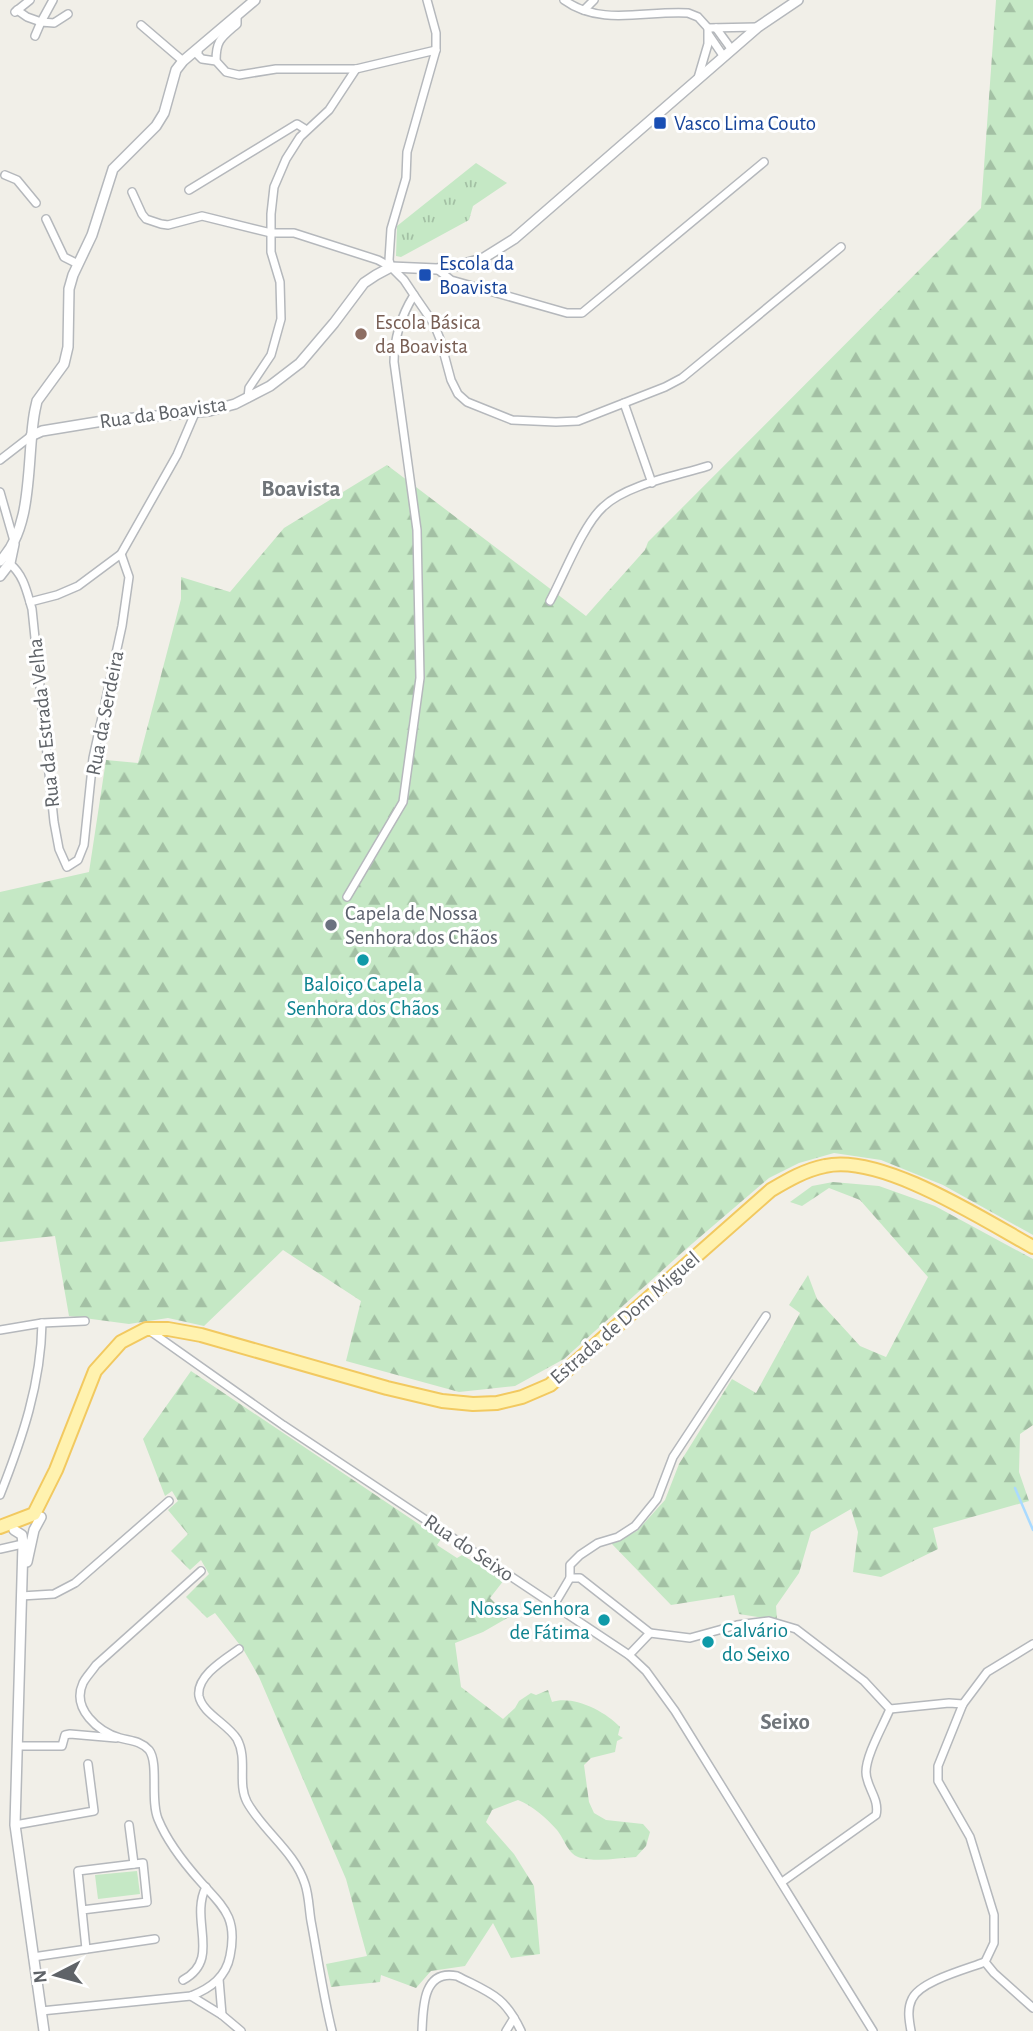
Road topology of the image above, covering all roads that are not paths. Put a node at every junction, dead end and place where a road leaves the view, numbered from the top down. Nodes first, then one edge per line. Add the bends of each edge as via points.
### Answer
1 (30, 0) edge
2 (53, 0) edge
3 (255, 0) edge
4 (427, 0) edge
5 (564, 0) edge
6 (594, 0) edge
7 (797, 0) edge
8 (584, 10) junction
9 (68, 14) dead end
10 (237, 15) junction
11 (41, 22) junction
12 (141, 24) dead end
13 (758, 27) junction
14 (711, 30) junction
15 (35, 36) dead end
16 (198, 49) junction
17 (436, 50) junction
18 (732, 50) junction
19 (724, 57) junction
20 (183, 61) junction
21 (216, 61) junction
22 (356, 69) junction
23 (698, 78) junction
24 (305, 129) junction
25 (764, 162) dead end
26 (5, 175) dead end
27 (189, 190) dead end
28 (132, 192) dead end
29 (36, 203) dead end
30 (46, 219) dead end
31 (271, 233) junction
32 (841, 247) dead end
33 (78, 264) junction
34 (460, 265) junction
35 (391, 267) junction
36 (437, 268) junction
37 (464, 283) junction
38 (414, 295) junction
39 (248, 398) junction
40 (624, 404) junction
41 (195, 413) junction
42 (31, 436) junction
43 (0, 460) edge
44 (708, 466) dead end
45 (652, 483) junction
46 (0, 492) edge
47 (14, 542) junction
48 (121, 554) junction
49 (8, 563) edge
50 (0, 576) edge
51 (21, 578) junction
52 (30, 601) junction
53 (550, 601) dead end
54 (68, 867) joint
55 (347, 897) dead end
56 (1033, 1247) edge
57 (766, 1316) dead end
58 (85, 1321) dead end
59 (42, 1323) junction
60 (146, 1329) junction
61 (0, 1330) edge
62 (56, 1470) junction
63 (0, 1494) edge
64 (169, 1501) dead end
65 (41, 1517) junction
66 (0, 1527) edge
67 (14, 1530) junction
68 (0, 1535) edge
69 (27, 1543) junction
70 (0, 1549) edge
71 (201, 1571) dead end
72 (570, 1578) junction
73 (21, 1596) junction
74 (554, 1605) junction
75 (650, 1633) junction
76 (1033, 1644) edge
77 (239, 1649) dead end
78 (629, 1655) junction
79 (963, 1704) junction
80 (890, 1709) junction
81 (120, 1738) junction
82 (17, 1746) junction
83 (89, 1764) dead end
84 (15, 1825) junction
85 (129, 1825) dead end
86 (134, 1864) junction
87 (782, 1882) junction
88 (206, 1887) junction
89 (82, 1910) junction
90 (155, 1939) dead end
91 (86, 1949) junction
92 (33, 1956) junction
93 (985, 1962) junction
94 (219, 1979) junction
95 (183, 1980) dead end
96 (191, 1996) junction
97 (1033, 2008) edge
98 (41, 2011) junction
99 (222, 2015) junction
100 (514, 2018) junction
101 (44, 2031) edge
102 (232, 2031) edge
103 (240, 2031) edge
104 (332, 2031) edge
105 (422, 2031) edge
106 (506, 2031) edge
107 (521, 2031) edge
108 (873, 2031) edge
109 (911, 2031) edge

1 - 11 street via 16,11
2 - 11 street
3 - 10 street
4 - 17 street
5 - 8 street
6 - 8 street
7 - 13 street
8 - 14 street via 622,15 688,13
9 - 11 street via 54,23
10 - 16 street
10 - 21 street via 237,24 219,39
11 - 15 street
12 - 20 street
13 - 14 street
13 - 18 street
14 - 18 street
14 - 19 street
14 - 23 street
16 - 20 street
16 - 21 street
17 - 22 street
17 - 35 street via 391,229
18 - 19 street
19 - 23 street
20 - 33 street via 156,127 113,169
21 - 22 street via 226,72 239,75 276,69
22 - 24 street via 329,110
23 - 34 street via 514,239 482,259
24 - 27 street via 297,124
24 - 31 street, Rua da Boavista via 274,187
25 - 37 street via 582,313 567,313
26 - 29 street via 17,180
28 - 31 street via 146,219 162,224 202,216
30 - 33 street via 64,257
31 - 35 street via 294,233
31 - 39 street, Rua da Boavista via 271,252 281,282 281,319 271,355 249,388
32 - 40 street via 692,371
33 - 42 street via 69,289 64,364 37,401
34 - 36 street
34 - 37 street via 459,278
35 - 36 street
35 - 38 street
35 - 39 street via 364,283 300,363
36 - 37 street via 451,280
38 - 40 street via 434,324 451,380 467,402 512,420 556,422 579,421
38 - 55 street via 401,315 394,362 417,530 420,678 403,802
39 - 41 street, Rua da Boavista
40 - 45 street
41 - 42 street, Rua da Boavista via 103,421
41 - 48 street
42 - 43 street, Rua da Boavista
42 - 47 street via 24,512
44 - 45 street
45 - 53 street via 622,494 597,513
46 - 47 street
47 - 49 street
47 - 49 street
48 - 52 street via 78,586
48 - 54 street, Rua da Serdeira via 130,577 122,626 93,758 84,845 78,860
49 - 50 street
49 - 51 street, Rua da Estrada Velha
50 - 51 street via 9,573
51 - 52 street, Rua da Estrada Velha
52 - 54 street, Rua da Estrada Velha via 54,822
56 - 60 main road, Estrada de Dom Miguel via 938,1195 879,1170 827,1165 771,1190 550,1385 497,1403 442,1401 201,1335
57 - 72 street via 673,1457 657,1499 635,1527 580,1555 570,1565
58 - 59 street
59 - 61 street
59 - 63 street via 33,1398
60 - 62 main road via 121,1342 95,1371
60 - 74 street, Rua do Seixo
62 - 65 main road
62 - 66 main road via 34,1514
64 - 73 street via 75,1583 54,1594
65 - 67 main road
65 - 69 street
67 - 68 main road
67 - 69 street
69 - 70 street
69 - 73 street
71 - 81 street via 96,1665 83,1683 81,1699 89,1717 102,1731
72 - 74 street
72 - 75 street via 580,1578
73 - 82 street
74 - 78 street, Rua do Seixo
75 - 78 street
75 - 80 street via 690,1638 760,1622 786,1625 864,1681
76 - 79 street via 987,1672
77 - 104 street via 220,1662 201,1685 201,1703 238,1740 247,1801 297,1866 306,1885
78 - 87 street, Rua do Seixo via 675,1711
79 - 80 street
79 - 93 street via 938,1766 938,1781 970,1837 994,1914 994,1943
80 - 87 street via 866,1764 865,1776 878,1807 876,1815
81 - 82 street via 70,1734 65,1735 62,1746
81 - 88 street via 139,1742 149,1751 157,1818
82 - 84 street
83 - 84 street via 94,1811
84 - 92 street
85 - 86 street
86 - 89 street via 78,1871
86 - 89 street via 143,1863 147,1902
87 - 108 street, Rua do Seixo
88 - 94 street via 230,1920 233,1943 229,1964
88 - 95 street via 200,1903 202,1959 199,1968
89 - 91 street
90 - 91 street
91 - 92 street
92 - 98 street
93 - 97 street
93 - 109 street via 923,1987 908,2012
94 - 96 street
94 - 99 street
96 - 98 street
96 - 99 street
98 - 101 street
99 - 103 street
100 - 105 street via 499,1998 449,1974 431,1981
100 - 106 street
100 - 107 street
102 - 103 street

